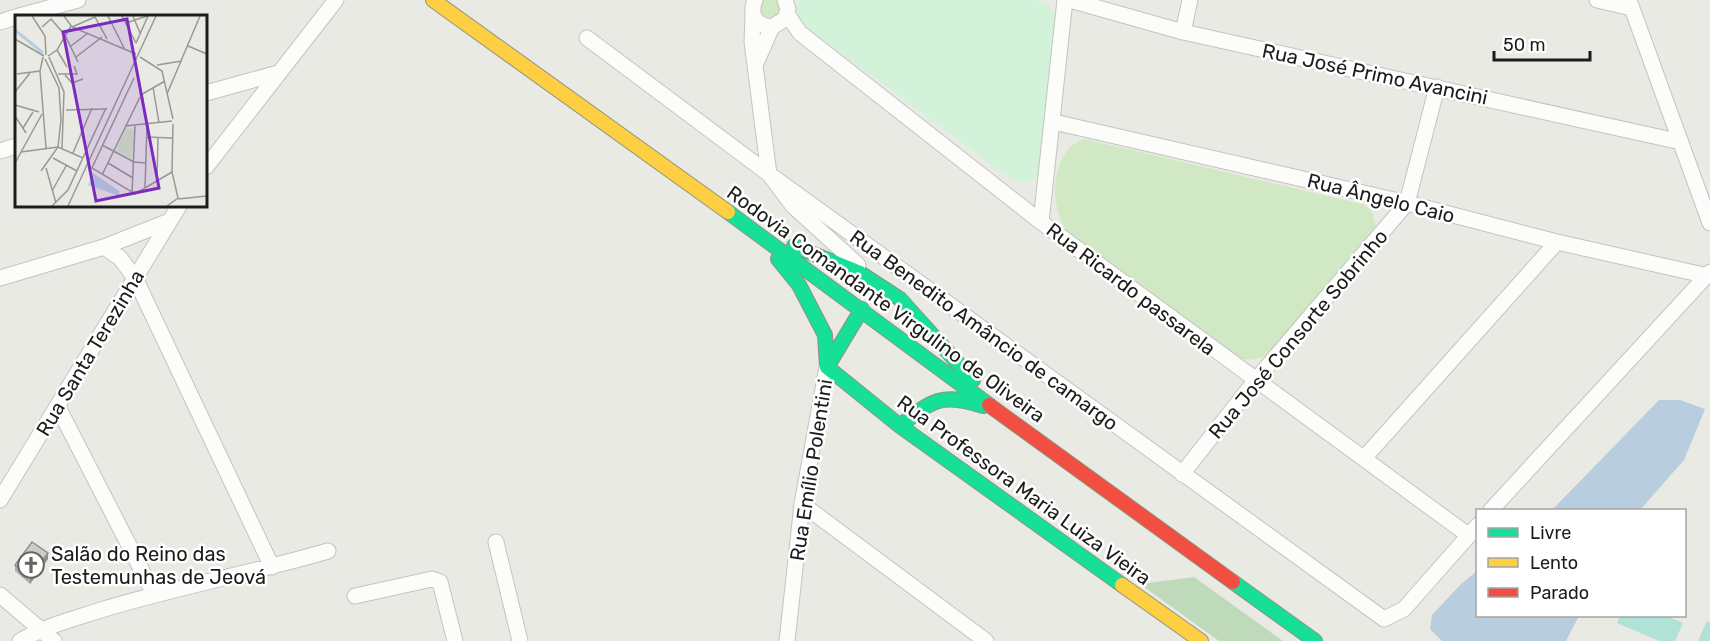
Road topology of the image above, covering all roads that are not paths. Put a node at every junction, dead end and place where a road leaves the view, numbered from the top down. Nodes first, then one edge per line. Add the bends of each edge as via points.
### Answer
1 (78, 0) edge
2 (336, 0) edge
3 (420, 0) edge
4 (433, 0) edge
5 (441, 0) edge
6 (1065, 0) edge
7 (1070, 0) edge
8 (1190, 0) edge
9 (1597, 0) edge
10 (753, 4) edge
11 (788, 4) edge
12 (1630, 4) edge
13 (38, 5) edge
14 (21, 15) edge
15 (454, 15) junction
16 (15, 18) edge
17 (0, 22) edge
18 (774, 27) junction
19 (1183, 32) junction
20 (800, 33) junction
21 (586, 38) dead end
22 (756, 63) junction
23 (278, 73) junction
24 (1437, 87) junction
25 (207, 93) edge
26 (1054, 122) junction
27 (1681, 142) junction
28 (15, 146) edge
29 (0, 151) edge
30 (207, 166) edge
31 (769, 174) junction
32 (1407, 203) junction
33 (178, 207) edge
34 (167, 222) junction
35 (742, 222) junction
36 (1041, 222) junction
37 (1710, 223) edge
38 (1557, 242) junction
39 (104, 247) junction
40 (1709, 274) edge
41 (0, 278) edge
42 (135, 278) junction
43 (878, 283) junction
44 (862, 309) junction
45 (827, 366) junction
46 (1255, 381) junction
47 (58, 407) junction
48 (998, 412) junction
49 (900, 426) junction
50 (1365, 457) junction
51 (1182, 474) junction
52 (0, 500) edge
53 (802, 504) junction
54 (1492, 509) edge
55 (1473, 530) edge
56 (496, 542) dead end
57 (328, 551) dead end
58 (272, 567) junction
59 (154, 594) junction
60 (0, 595) edge
61 (355, 597) dead end
62 (40, 629) junction
63 (20, 641) edge
64 (54, 641) edge
65 (455, 641) edge
66 (520, 641) edge
67 (787, 641) edge
68 (978, 641) edge
69 (986, 641) edge
70 (1200, 641) edge
71 (1316, 641) edge

1 - 13 street
2 - 23 street
3 - 15 main road
4 - 15 main road, Rodovia Comandante Virgulino de Oliveira
5 - 15 main road
6 - 26 street
7 - 19 street, Rua José Primo Avancini
8 - 19 street
9 - 12 street
10 - 18 street, Rua Ricardo passarela via 760,24
10 - 22 street
11 - 18 street
11 - 20 street, Rua Ricardo passarela
12 - 27 street
13 - 14 street
15 - 35 main road, Rodovia Comandante Virgulino de Oliveira
16 - 17 street
18 - 20 street, Rua Ricardo passarela
18 - 22 street
19 - 24 street, Rua José Primo Avancini
20 - 36 street, Rua Ricardo passarela
21 - 31 street, Rua Benedito Amâncio de camargo
22 - 31 street
23 - 25 street
23 - 30 street
24 - 27 street, Rua José Primo Avancini
24 - 32 street, Rua José Consorte Sobrinho
26 - 32 street, Rua Ângelo Caio
26 - 36 street
27 - 37 street
28 - 29 street
31 - 43 street via 793,206
31 - 51 street, Rua Benedito Amâncio de camargo
32 - 38 street, Rua Ângelo Caio
32 - 46 street, Rua José Consorte Sobrinho
33 - 34 street, Rua Santa Terezinha
34 - 39 street
34 - 42 street, Rua Santa Terezinha
35 - 43 main road
35 - 44 main road, Rodovia Comandante Virgulino de Oliveira
35 - 45 main road via 798,285 825,335
36 - 46 street, Rua Ricardo passarela
38 - 40 street, Rua Ângelo Caio
38 - 50 street
39 - 41 street
39 - 42 street via 120,258
40 - 54 street
42 - 47 street, Rua Santa Terezinha
42 - 58 street
43 - 44 main road, Rua Emílio Polentini
43 - 48 main road via 900,299 954,356
44 - 45 main road, Rua Emílio Polentini
44 - 48 main road, Rodovia Comandante Virgulino de Oliveira
45 - 49 main road, Rua Professora Maria Luiza Vieira
45 - 53 street, Rua Emílio Polentini
46 - 50 street, Rua Ricardo passarela
46 - 51 street, Rua José Consorte Sobrinho
47 - 52 street, Rua Santa Terezinha
47 - 59 street
48 - 49 main road via 958,396 935,398
48 - 71 main road, Rodovia Comandante Virgulino de Oliveira
49 - 70 main road, Rua Professora Maria Luiza Vieira
50 - 55 street, Rua Ricardo passarela
51 - 55 street, Rua Benedito Amâncio de camargo via 1384,619 1404,609
53 - 67 street, Rua Emílio Polentini
53 - 69 street
56 - 66 street
57 - 58 street
58 - 59 street
59 - 62 street
60 - 62 street
61 - 65 street via 432,579 440,582
62 - 63 street
62 - 64 street
68 - 69 street

